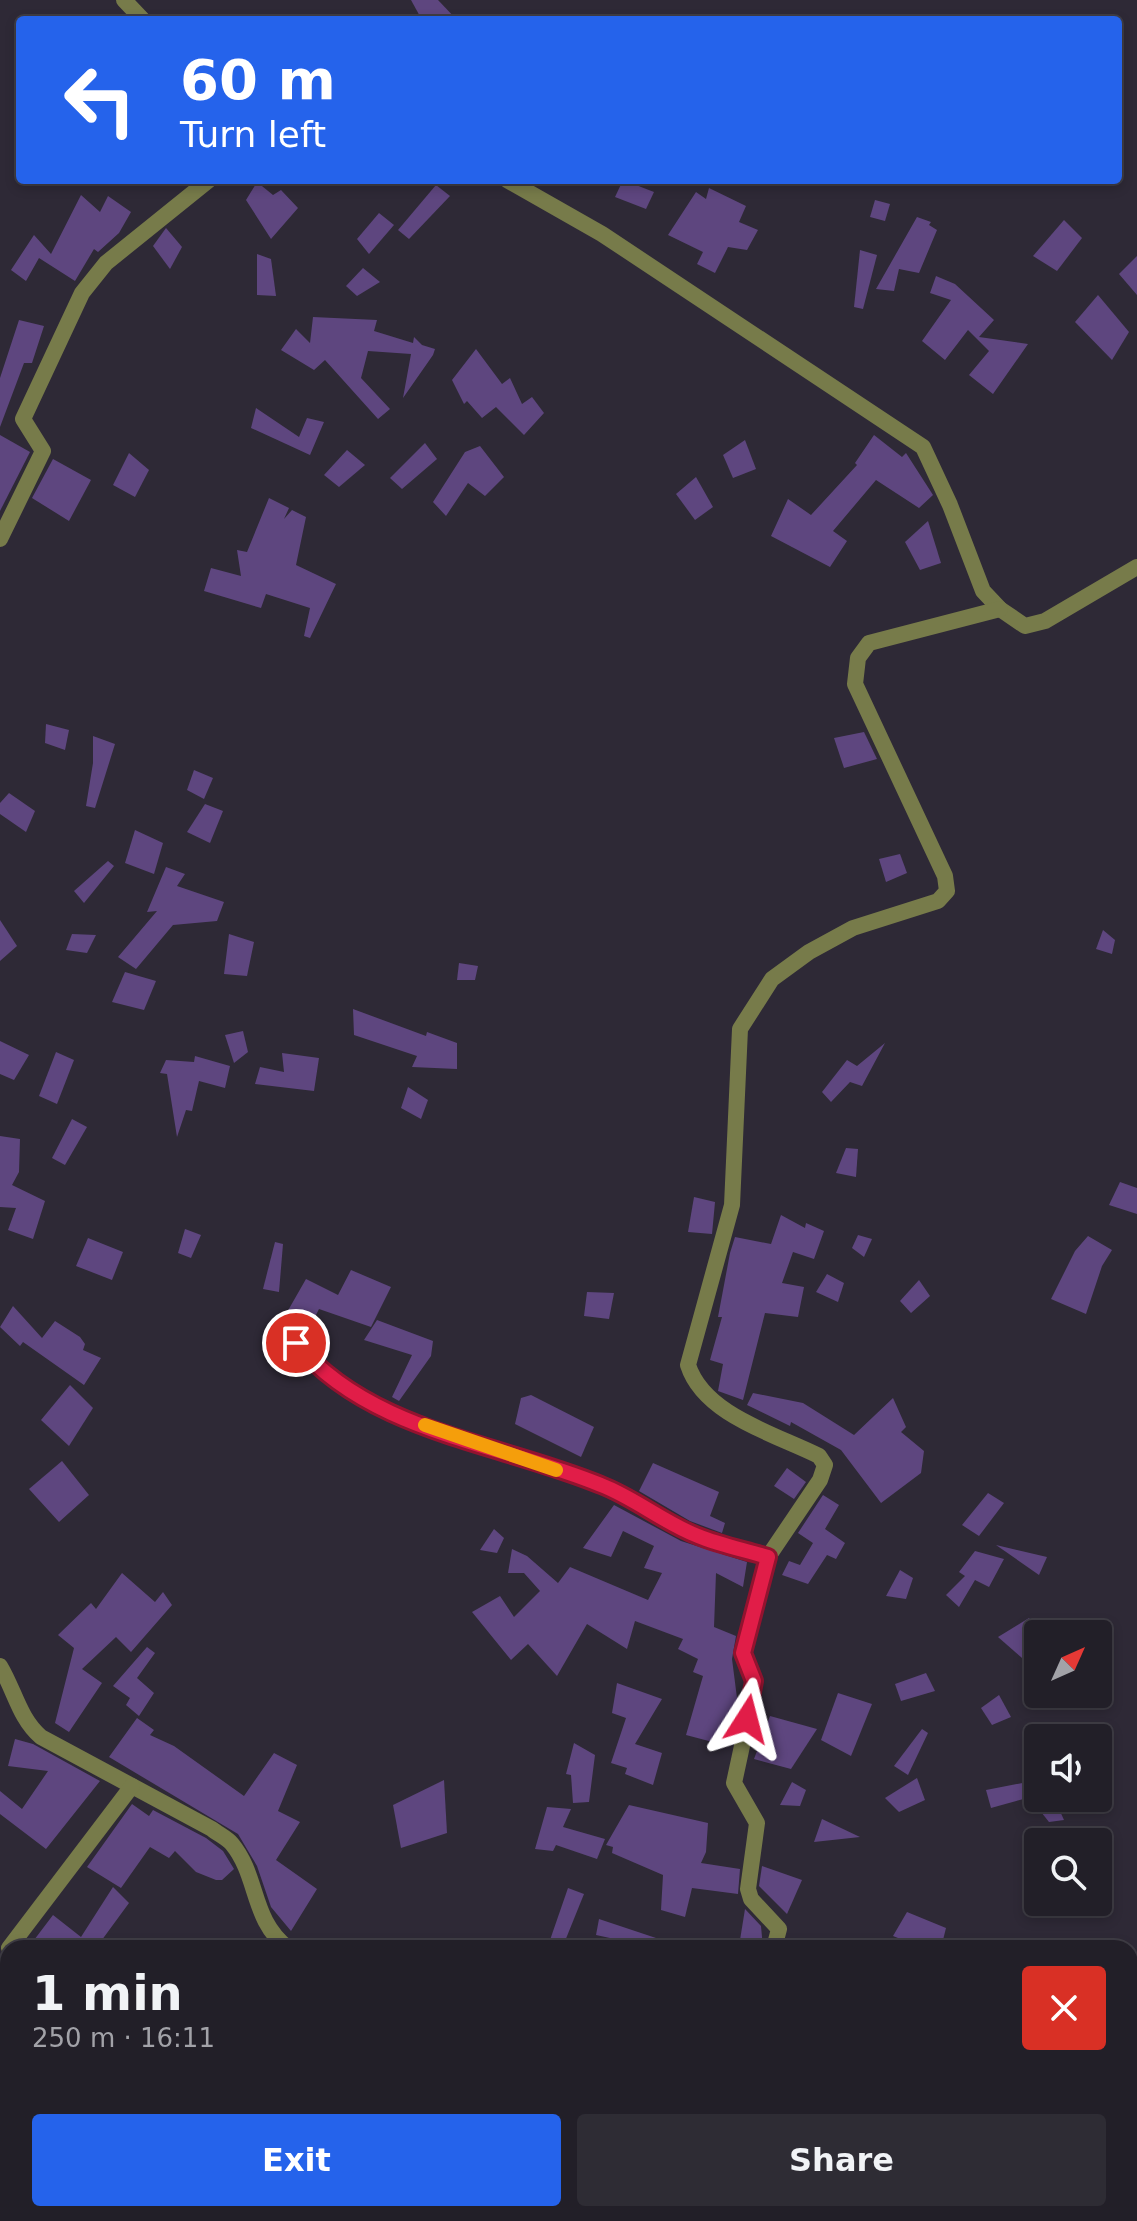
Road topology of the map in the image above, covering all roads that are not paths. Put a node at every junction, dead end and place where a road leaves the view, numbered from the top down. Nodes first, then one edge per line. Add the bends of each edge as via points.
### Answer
1 (124, 0) edge
2 (139, 16) edge
3 (204, 184) edge
4 (514, 184) edge
5 (0, 539) edge
6 (1137, 567) edge
7 (1000, 609) junction
8 (296, 1343) dead end
9 (768, 1557) junction
10 (0, 1666) edge
11 (132, 1786) junction
12 (15, 1940) edge
13 (281, 1940) edge
14 (776, 1940) edge

1 - 2 street
3 - 5 street via 106,263 82,293 23,419 43,451
4 - 7 street via 602,234 923,447 983,591
6 - 7 street via 1045,621 1025,626
7 - 9 street via 869,643 858,658 855,684 945,876 947,891 938,901 853,928 809,952 772,979 740,1029 732,1205 688,1365 695,1386 720,1407 819,1456 825,1465
8 - 9 street via 338,1384 394,1413 602,1485 696,1536
9 - 14 street via 743,1653 754,1681 734,1783 757,1823 748,1889 779,1929
10 - 11 street via 31,1728
11 - 12 street
11 - 13 street via 232,1844 263,1921

